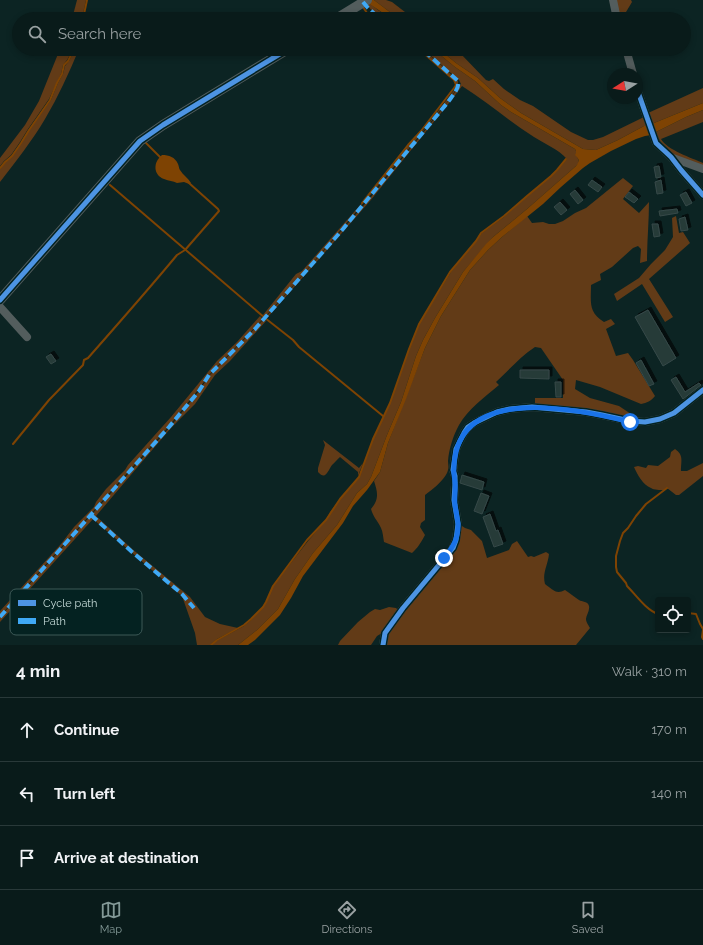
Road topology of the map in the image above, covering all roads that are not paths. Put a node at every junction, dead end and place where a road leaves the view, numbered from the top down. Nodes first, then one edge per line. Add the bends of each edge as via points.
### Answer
1 (613, 0) edge
2 (366, 1) edge
3 (348, 12) edge
4 (616, 12) edge
5 (276, 56) edge
6 (628, 56) edge
7 (631, 68) edge
8 (642, 104) edge
9 (671, 157) junction
10 (703, 169) edge
11 (703, 195) edge
12 (0, 300) edge
13 (0, 307) edge
14 (27, 337) dead end
15 (703, 390) edge
16 (383, 645) edge

1 - 4 street
2 - 3 street
5 - 12 street via 140,141
6 - 7 street
8 - 9 street via 656,143
9 - 10 street
9 - 11 street
13 - 14 street
15 - 16 street via 674,413 645,422 630,422 586,412 532,407 496,412 468,427 456,449 453,470 458,524 453,548 403,608 385,633

